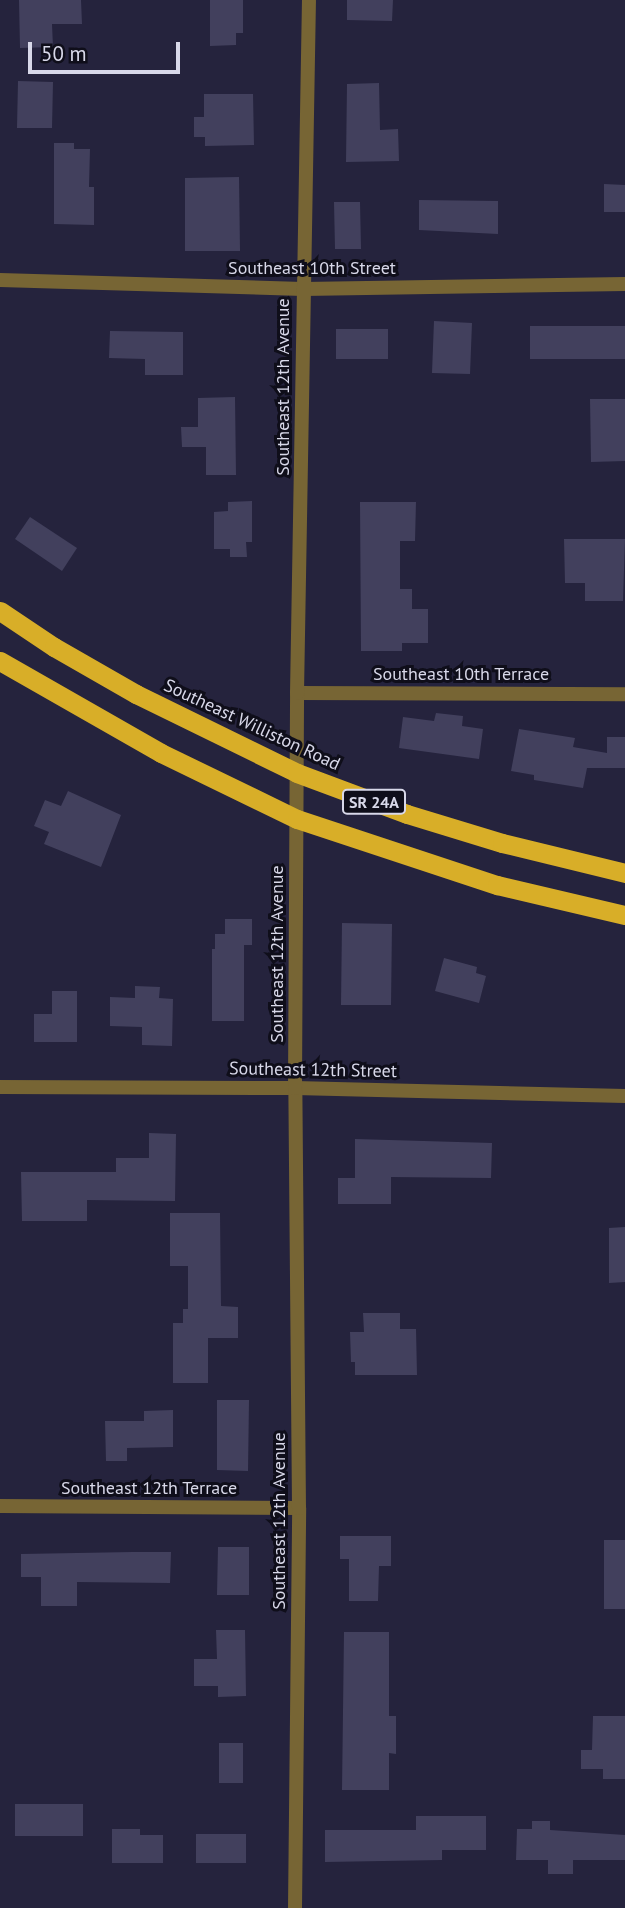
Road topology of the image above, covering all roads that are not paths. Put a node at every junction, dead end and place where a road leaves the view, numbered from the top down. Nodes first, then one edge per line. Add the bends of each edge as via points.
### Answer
1 (309, 0) edge
2 (0, 280) edge
3 (625, 284) edge
4 (303, 289) junction
5 (0, 611) edge
6 (0, 661) edge
7 (297, 693) junction
8 (625, 694) edge
9 (297, 773) junction
10 (297, 819) junction
11 (625, 873) edge
12 (625, 915) edge
13 (0, 1087) edge
14 (295, 1088) junction
15 (625, 1096) edge
16 (0, 1506) edge
17 (299, 1508) junction
18 (295, 1908) edge

1 - 4 street, Southeast 12th Avenue
2 - 4 street, Southeast 10th Street
3 - 4 street, Southeast 10th Street
4 - 7 street, Southeast 12th Avenue
5 - 9 highway, Southeast Williston Road / SR 24A via 136,694
6 - 10 highway, SR 24A via 161,753
7 - 8 street, Southeast 10th Terrace
7 - 9 street, Southeast 12th Avenue
9 - 10 street, Southeast 12th Avenue
9 - 11 highway, Southeast Williston Road / SR 24A via 502,843
10 - 12 highway, SR 24A via 497,885
10 - 14 street, Southeast 12th Avenue
13 - 14 street, Southeast 12th Street
14 - 15 street, Southeast 12th Street
14 - 17 street, Southeast 12th Avenue
16 - 17 street, Southeast 12th Terrace
17 - 18 street, Southeast 12th Avenue

